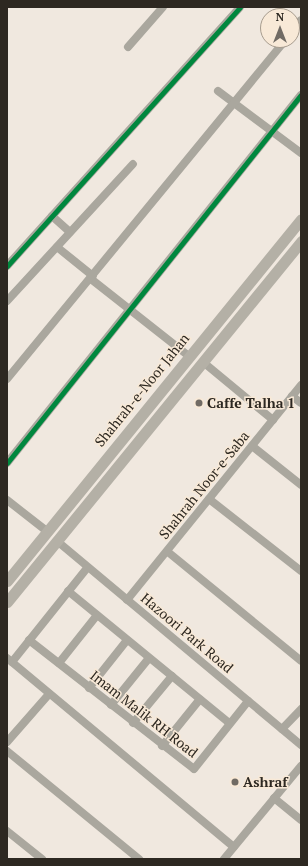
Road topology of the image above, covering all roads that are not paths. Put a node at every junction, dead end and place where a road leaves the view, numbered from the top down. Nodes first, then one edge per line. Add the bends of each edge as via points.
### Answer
1 (163, 7) edge
2 (240, 7) edge
3 (128, 47) dead end
4 (278, 48) edge
5 (218, 91) dead end
6 (301, 95) edge
7 (234, 103) junction
8 (272, 130) junction
9 (301, 153) edge
10 (133, 164) dead end
11 (52, 216) junction
12 (301, 219) edge
13 (70, 232) junction
14 (301, 241) edge
15 (57, 247) junction
16 (7, 266) edge
17 (92, 277) junction
18 (7, 301) edge
19 (129, 306) junction
20 (189, 356) junction
21 (203, 362) junction
22 (7, 379) edge
23 (301, 385) edge
24 (292, 396) junction
25 (301, 403) edge
26 (273, 420) junction
27 (252, 446) junction
28 (112, 451) junction
29 (123, 460) junction
30 (7, 463) edge
31 (301, 485) edge
32 (209, 499) junction
33 (7, 500) edge
34 (48, 532) junction
35 (57, 541) junction
36 (168, 552) junction
37 (87, 568) junction
38 (301, 571) edge
39 (7, 582) edge
40 (68, 591) junction
41 (127, 600) junction
42 (7, 602) edge
43 (97, 615) junction
44 (29, 640) junction
45 (127, 640) junction
46 (149, 658) junction
47 (9, 660) edge
48 (301, 661) edge
49 (59, 663) junction
50 (172, 676) junction
51 (89, 688) junction
52 (49, 694) junction
53 (200, 699) junction
54 (248, 701) junction
55 (111, 705) junction
56 (301, 709) edge
57 (133, 723) junction
58 (229, 723) junction
59 (282, 729) junction
60 (7, 742) edge
61 (301, 745) edge
62 (162, 746) junction
63 (7, 752) edge
64 (301, 766) edge
65 (274, 798) junction
66 (301, 820) edge
67 (7, 831) edge
68 (234, 847) junction
69 (42, 859) edge
70 (139, 859) edge
71 (224, 859) edge

1 - 3 street
2 - 11 street
4 - 7 street
5 - 7 street
6 - 8 street
7 - 8 street
7 - 17 street
8 - 9 street
8 - 19 street
10 - 13 street
11 - 13 street
11 - 16 street
12 - 20 main road, Shahrah-e-Noor Jahan
13 - 15 street
14 - 21 main road, Shahrah-e-Noor Jahan
15 - 17 street
15 - 18 street
17 - 19 street
17 - 22 street
19 - 20 street
19 - 30 street
20 - 28 main road, Shahrah-e-Noor Jahan
21 - 26 street
21 - 29 main road, Shahrah-e-Noor Jahan
23 - 24 street, Shahrah Noor-e-Saba
24 - 25 street
24 - 26 street, Shahrah Noor-e-Saba
26 - 27 street, Shahrah Noor-e-Saba
27 - 31 street
27 - 32 street, Shahrah Noor-e-Saba
28 - 29 main road
28 - 34 main road, Shahrah-e-Noor Jahan
29 - 35 main road, Shahrah-e-Noor Jahan
32 - 36 street, Shahrah Noor-e-Saba
32 - 38 street
33 - 34 street
34 - 39 main road, Shahrah-e-Noor Jahan
35 - 37 street, Hazoori Park Road
35 - 42 main road, Shahrah-e-Noor Jahan
36 - 41 street, Shahrah Noor-e-Saba
36 - 48 street
37 - 40 street
37 - 41 street, Hazoori Park Road
40 - 43 street
40 - 44 street
41 - 54 street, Hazoori Park Road
43 - 45 street
43 - 49 street
44 - 47 street
44 - 49 street, Imam Malik RH Road
45 - 46 street
45 - 51 street
46 - 50 street
46 - 55 street
47 - 52 street
49 - 51 street, Imam Malik RH Road
50 - 53 street
50 - 57 street
51 - 55 street, Imam Malik RH Road
52 - 60 street
52 - 68 street
53 - 58 street
53 - 62 street
54 - 58 street, Imam Malik RH Road
54 - 59 street, Hazoori Park Road
55 - 57 street, Imam Malik RH Road
56 - 59 street
57 - 62 street, Imam Malik RH Road
58 - 62 street, Imam Malik RH Road via 194,769
59 - 61 street, Hazoori Park Road
63 - 70 street
64 - 65 street
65 - 66 street
65 - 68 street
67 - 69 street
68 - 71 street

